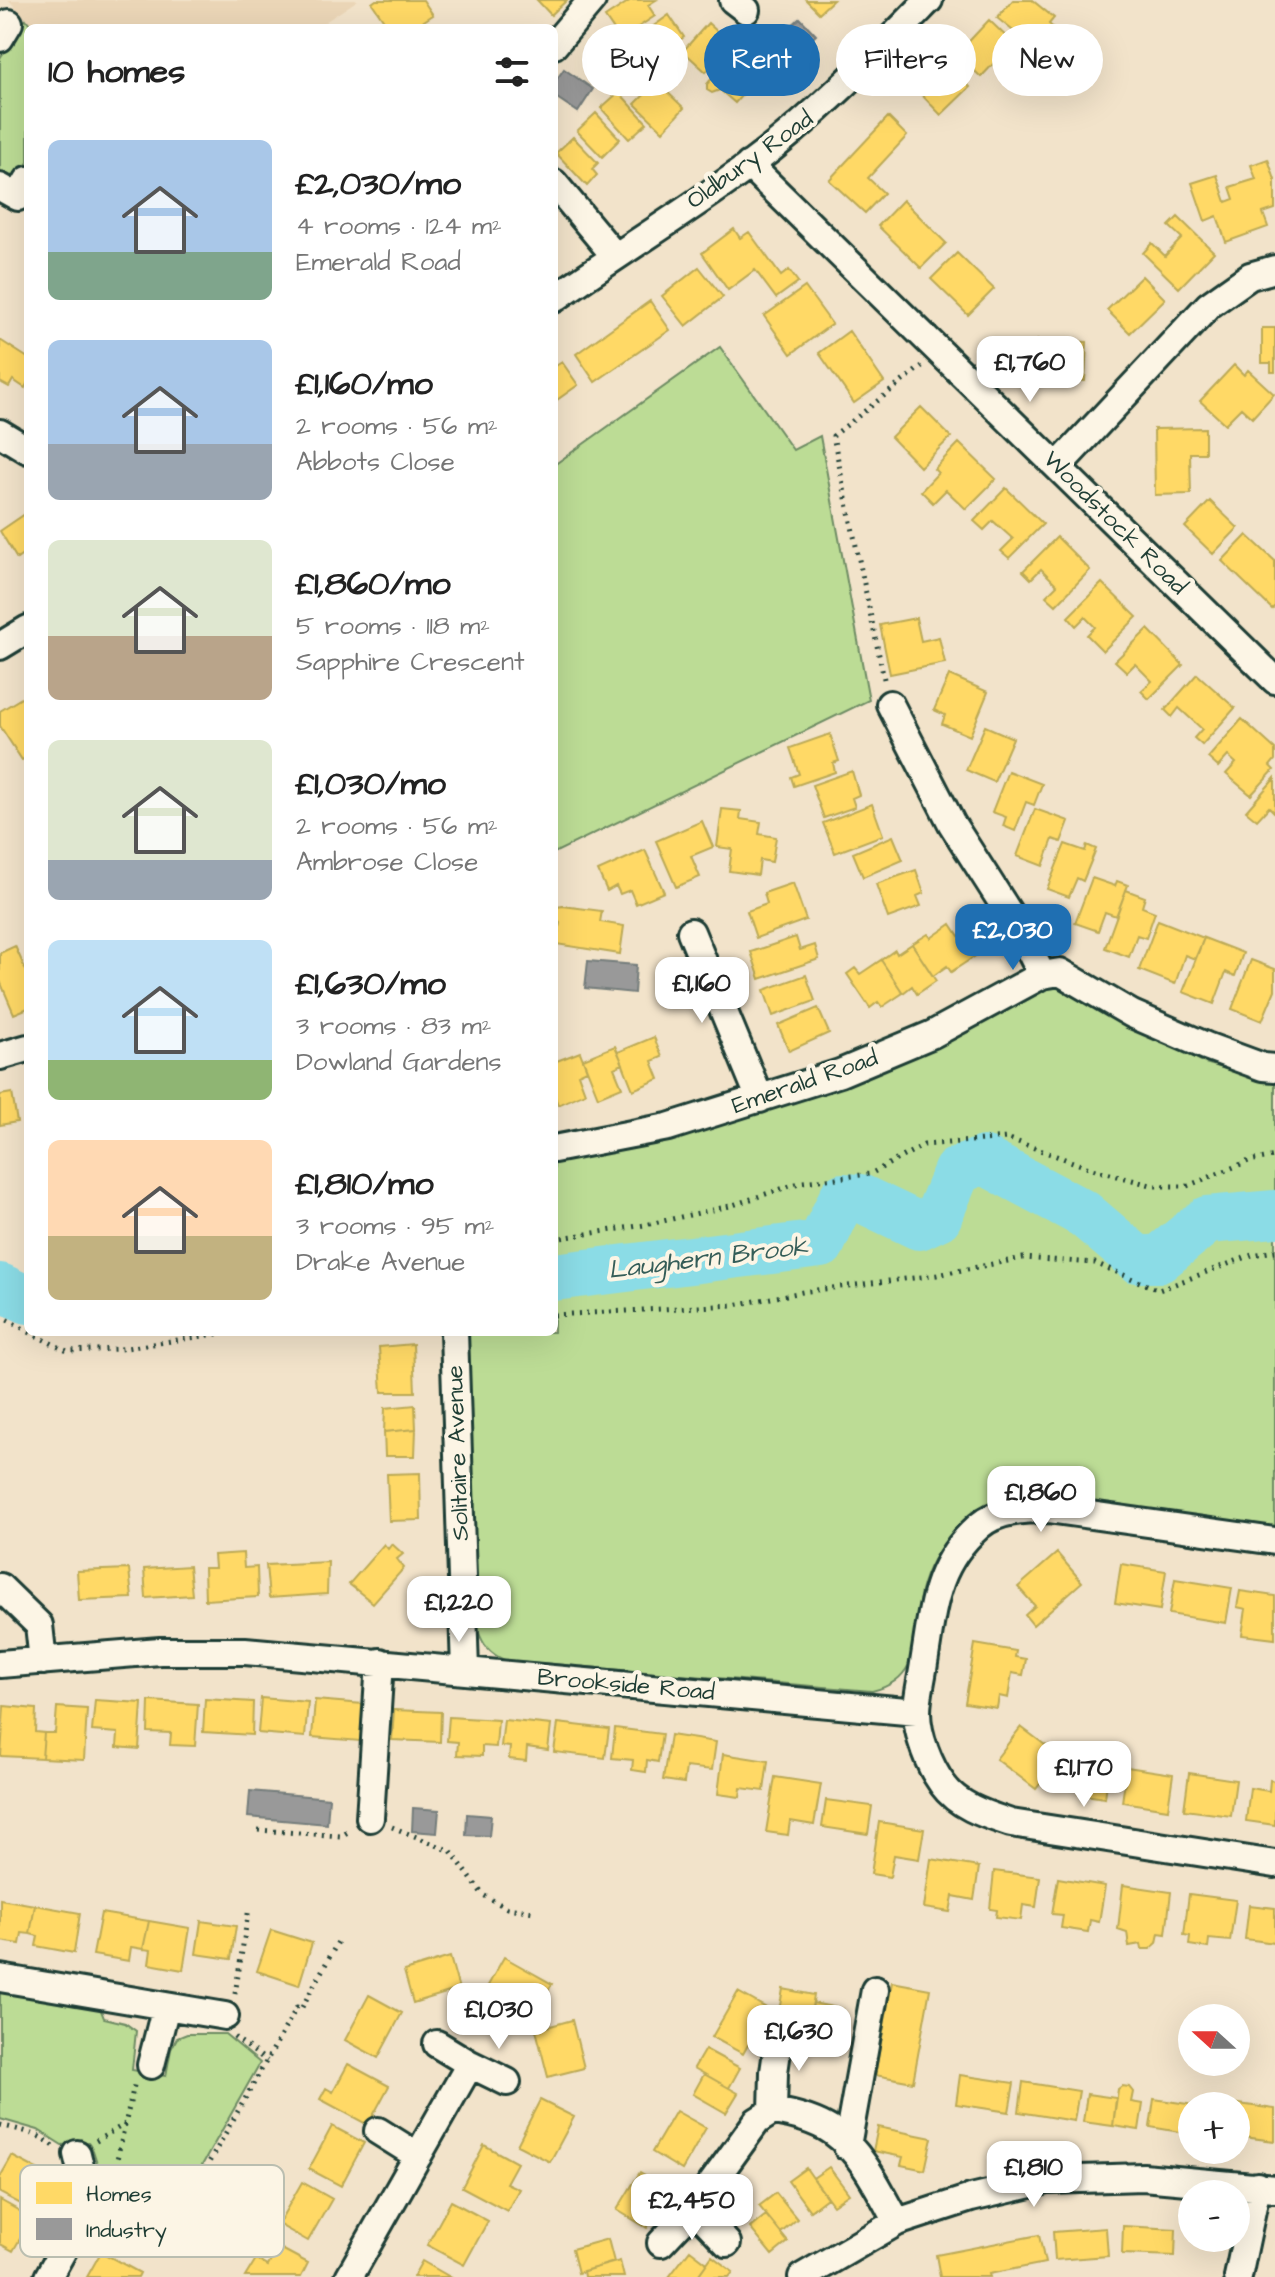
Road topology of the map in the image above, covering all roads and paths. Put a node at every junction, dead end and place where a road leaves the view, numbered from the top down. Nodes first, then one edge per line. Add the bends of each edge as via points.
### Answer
1 (592, 0) edge
2 (929, 0) edge
3 (558, 40) edge
4 (749, 165) junction
5 (0, 187) edge
6 (24, 187) edge
7 (558, 188) edge
8 (614, 255) junction
9 (1275, 269) edge
10 (558, 296) edge
11 (940, 352) junction
12 (0, 433) edge
13 (24, 448) edge
14 (1058, 466) junction
15 (24, 631) edge
16 (0, 646) edge
17 (1275, 680) edge
18 (891, 708) joint
19 (691, 932) dead end
20 (1042, 975) junction
21 (24, 1049) edge
22 (0, 1056) edge
23 (1275, 1068) edge
24 (760, 1099) junction
25 (558, 1148) edge
26 (1275, 1156) edge
27 (558, 1238) edge
28 (1275, 1251) edge
29 (558, 1315) edge
30 (0, 1316) edge
31 (24, 1330) edge
32 (36, 1336) edge
33 (203, 1336) edge
34 (454, 1336) edge
35 (1275, 1541) edge
36 (0, 1587) edge
37 (43, 1661) junction
38 (380, 1662) junction
39 (0, 1664) edge
40 (465, 1670) junction
41 (917, 1712) junction
42 (370, 1818) junction
43 (258, 1830) dead end
44 (1275, 1864) edge
45 (249, 1908) dead end
46 (535, 1912) dead end
47 (340, 1938) dead end
48 (0, 1978) edge
49 (875, 1990) dead end
50 (166, 2006) junction
51 (229, 2017) junction
52 (780, 2031) dead end
53 (437, 2044) dead end
54 (267, 2061) junction
55 (470, 2064) junction
56 (151, 2065) joint
57 (507, 2082) dead end
58 (773, 2111) junction
59 (0, 2125) edge
60 (378, 2131) dead end
61 (847, 2146) junction
62 (69, 2152) joint
63 (418, 2156) junction
64 (77, 2165) edge
65 (116, 2165) edge
66 (208, 2165) edge
67 (1266, 2187) edge
68 (694, 2208) junction
69 (897, 2222) junction
70 (661, 2243) dead end
71 (727, 2243) dead end
72 (62, 2257) edge
73 (48, 2277) edge
74 (349, 2277) edge
75 (802, 2277) edge
76 (1238, 2277) edge

1 - 3 street
2 - 4 street, Oldbury Road via 833,97
4 - 8 street, Oldbury Road
4 - 11 street, Woodstock Road
5 - 6 street via 18,197
7 - 8 street
8 - 10 street, Oldbury Road
9 - 14 street via 1250,276 1209,305
11 - 14 street, Woodstock Road
11 - 18 path via 833,436
12 - 13 street
14 - 17 street, Woodstock Road
15 - 16 street
18 - 20 street via 952,824
19 - 24 street
20 - 23 street via 1060,972 1132,1014
20 - 24 street, Emerald Road via 933,1034
21 - 22 street
24 - 25 street, Emerald Road via 668,1127
26 - 27 path via 1187,1186 1154,1186 1007,1138 924,1145 870,1174 802,1182 730,1206
28 - 29 path via 1159,1290 1095,1263 1023,1258 734,1305
30 - 31 path
32 - 33 path via 67,1351
34 - 40 street, Solitaire Avenue
35 - 41 street via 1048,1509 1017,1509 981,1524 950,1559 935,1591
36 - 37 street via 39,1625
37 - 38 street, Brookside Road via 160,1651 245,1651
37 - 39 street, Brookside Road
38 - 40 street, Brookside Road
38 - 42 street
40 - 41 street, Brookside Road
41 - 44 street via 924,1749 944,1786 980,1813 1011,1823
42 - 43 path via 341,1836
42 - 46 path via 451,1851 483,1895 507,1908
45 - 51 path
47 - 54 path
48 - 50 street
49 - 61 street
50 - 51 street
50 - 56 street
51 - 54 path
52 - 58 street
53 - 55 street
54 - 66 path
55 - 57 street
55 - 63 street
56 - 65 path via 139,2062
58 - 61 street via 831,2131
58 - 68 street via 757,2121
59 - 62 path
60 - 63 street
61 - 69 street
62 - 64 street
63 - 74 street
67 - 69 street via 1143,2177 1048,2180
67 - 76 street
68 - 70 street
68 - 71 street
69 - 75 street
72 - 73 street

